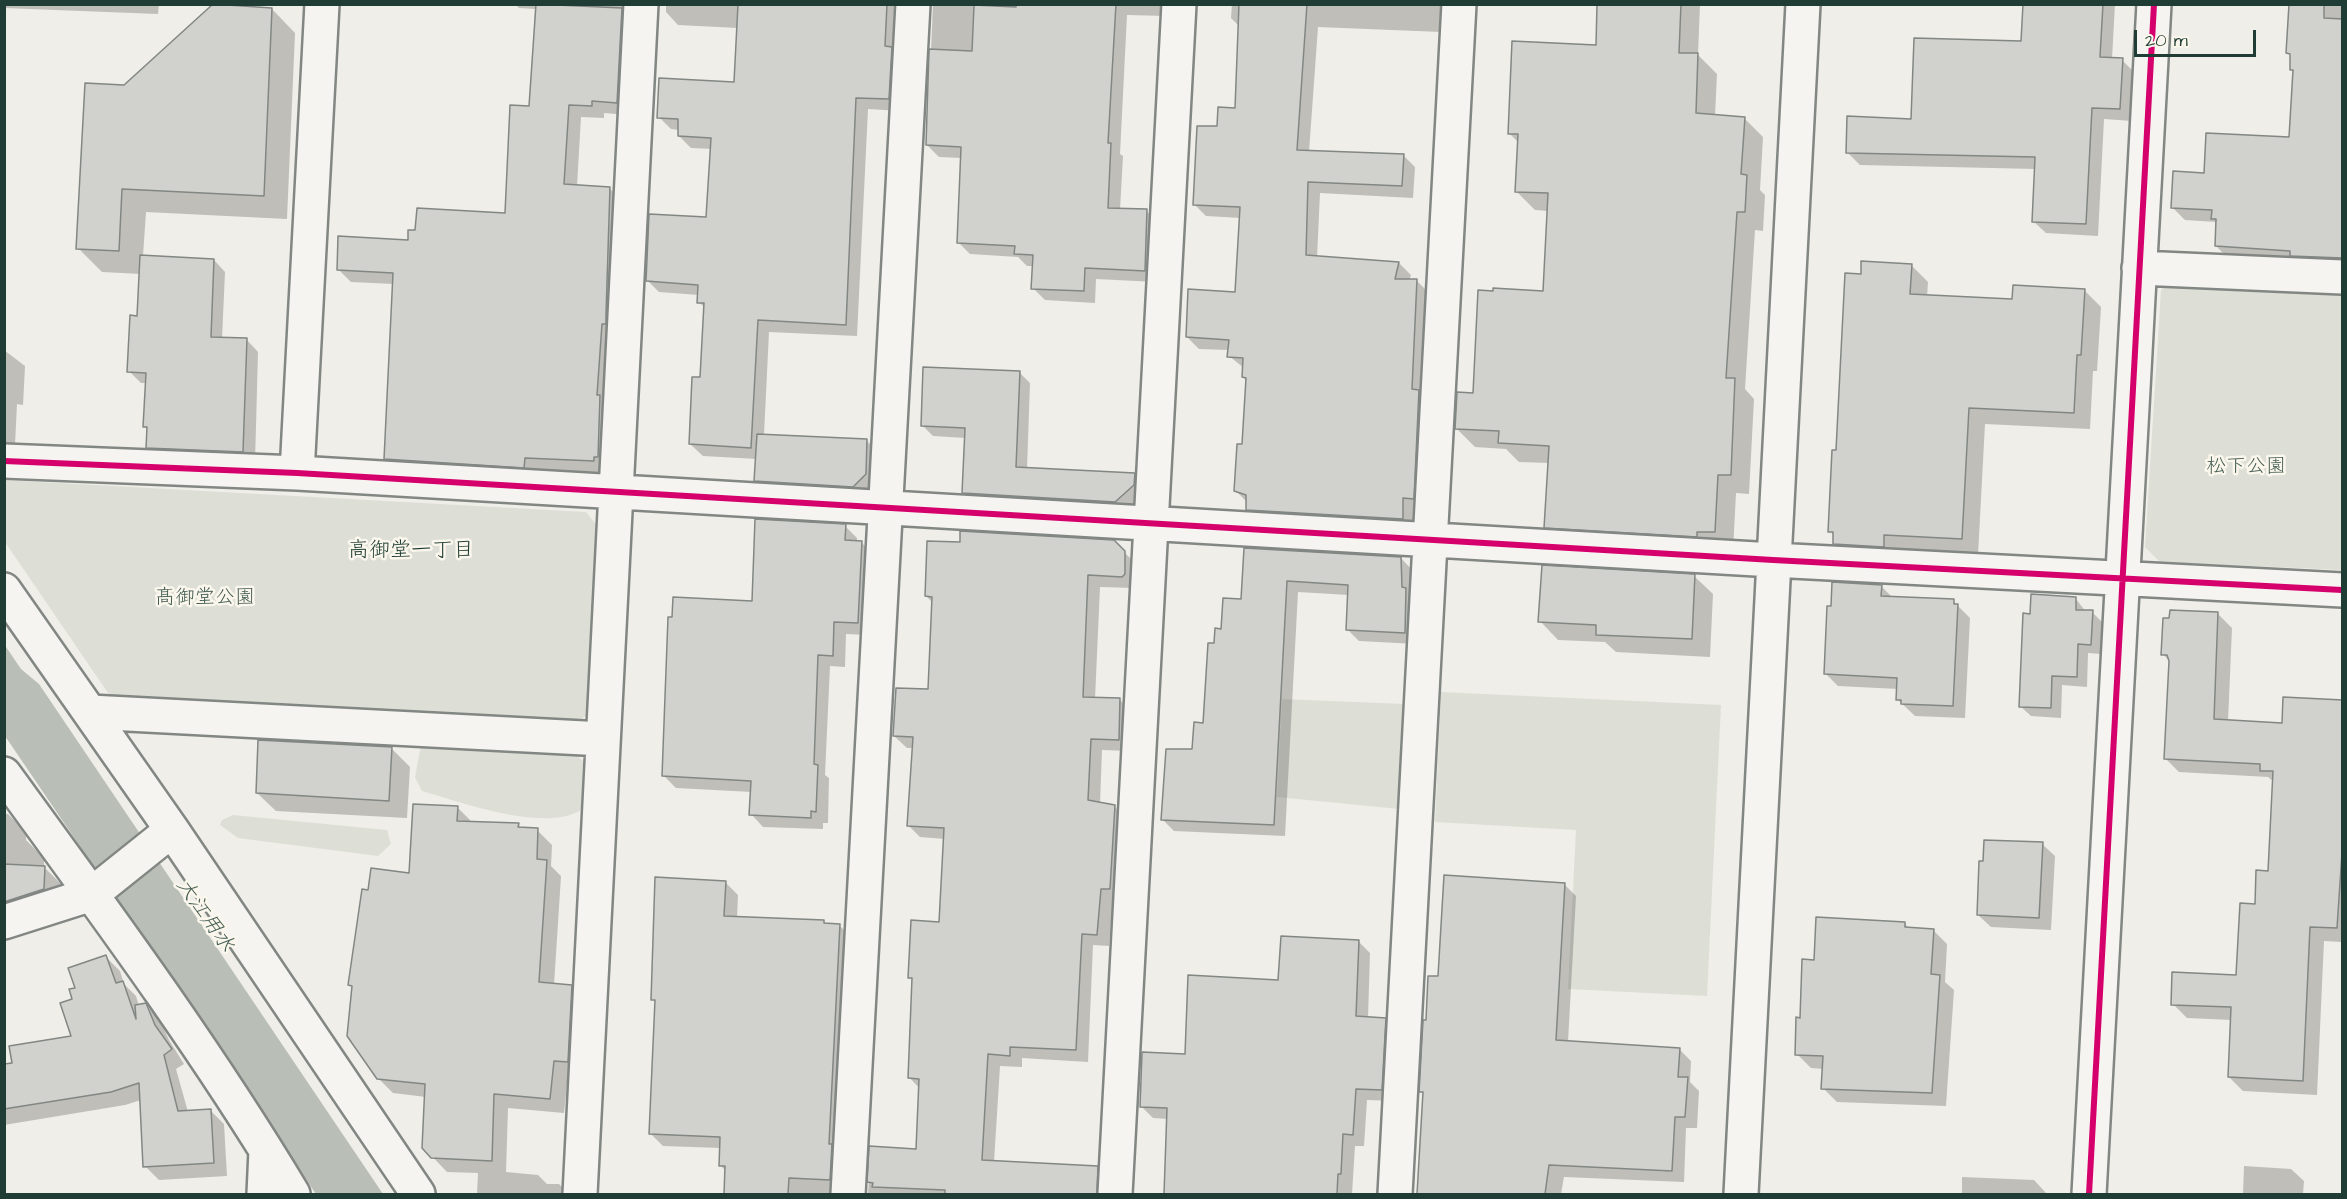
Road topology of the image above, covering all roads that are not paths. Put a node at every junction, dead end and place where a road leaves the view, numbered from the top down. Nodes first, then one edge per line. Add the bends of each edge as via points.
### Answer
1 (322, 4) edge
2 (641, 4) edge
3 (913, 4) edge
4 (1179, 4) edge
5 (1459, 4) edge
6 (1803, 4) edge
7 (2154, 4) edge
8 (2139, 268) junction
9 (2343, 277) edge
10 (4, 461) edge
11 (297, 473) junction
12 (616, 492) junction
13 (885, 508) junction
14 (1151, 524) junction
15 (1431, 540) junction
16 (1773, 560) junction
17 (2122, 579) junction
18 (4, 590) edge
19 (2343, 590) edge
20 (90, 712) junction
21 (603, 739) junction
22 (4, 774) edge
23 (163, 837) junction
24 (97, 889) junction
25 (4, 922) edge
26 (266, 1150) junction
27 (264, 1194) edge
28 (293, 1194) edge
29 (418, 1194) edge
30 (580, 1194) edge
31 (848, 1194) edge
32 (1115, 1194) edge
33 (1395, 1194) edge
34 (1741, 1194) edge
35 (2089, 1194) edge

1 - 11 street
2 - 12 street
3 - 13 street
4 - 14 street
5 - 15 street
6 - 16 street
7 - 8 street
8 - 9 street
8 - 17 street
10 - 11 street
11 - 12 street
12 - 13 street
12 - 21 street
13 - 14 street
13 - 31 street
14 - 15 street
14 - 32 street
15 - 16 street
15 - 33 street
16 - 17 street
16 - 34 street
17 - 19 street
17 - 35 street
18 - 20 street
20 - 21 street
20 - 23 street
21 - 30 street
22 - 24 street
23 - 24 street
23 - 29 street
24 - 25 street
24 - 26 street
26 - 27 street
26 - 28 street

